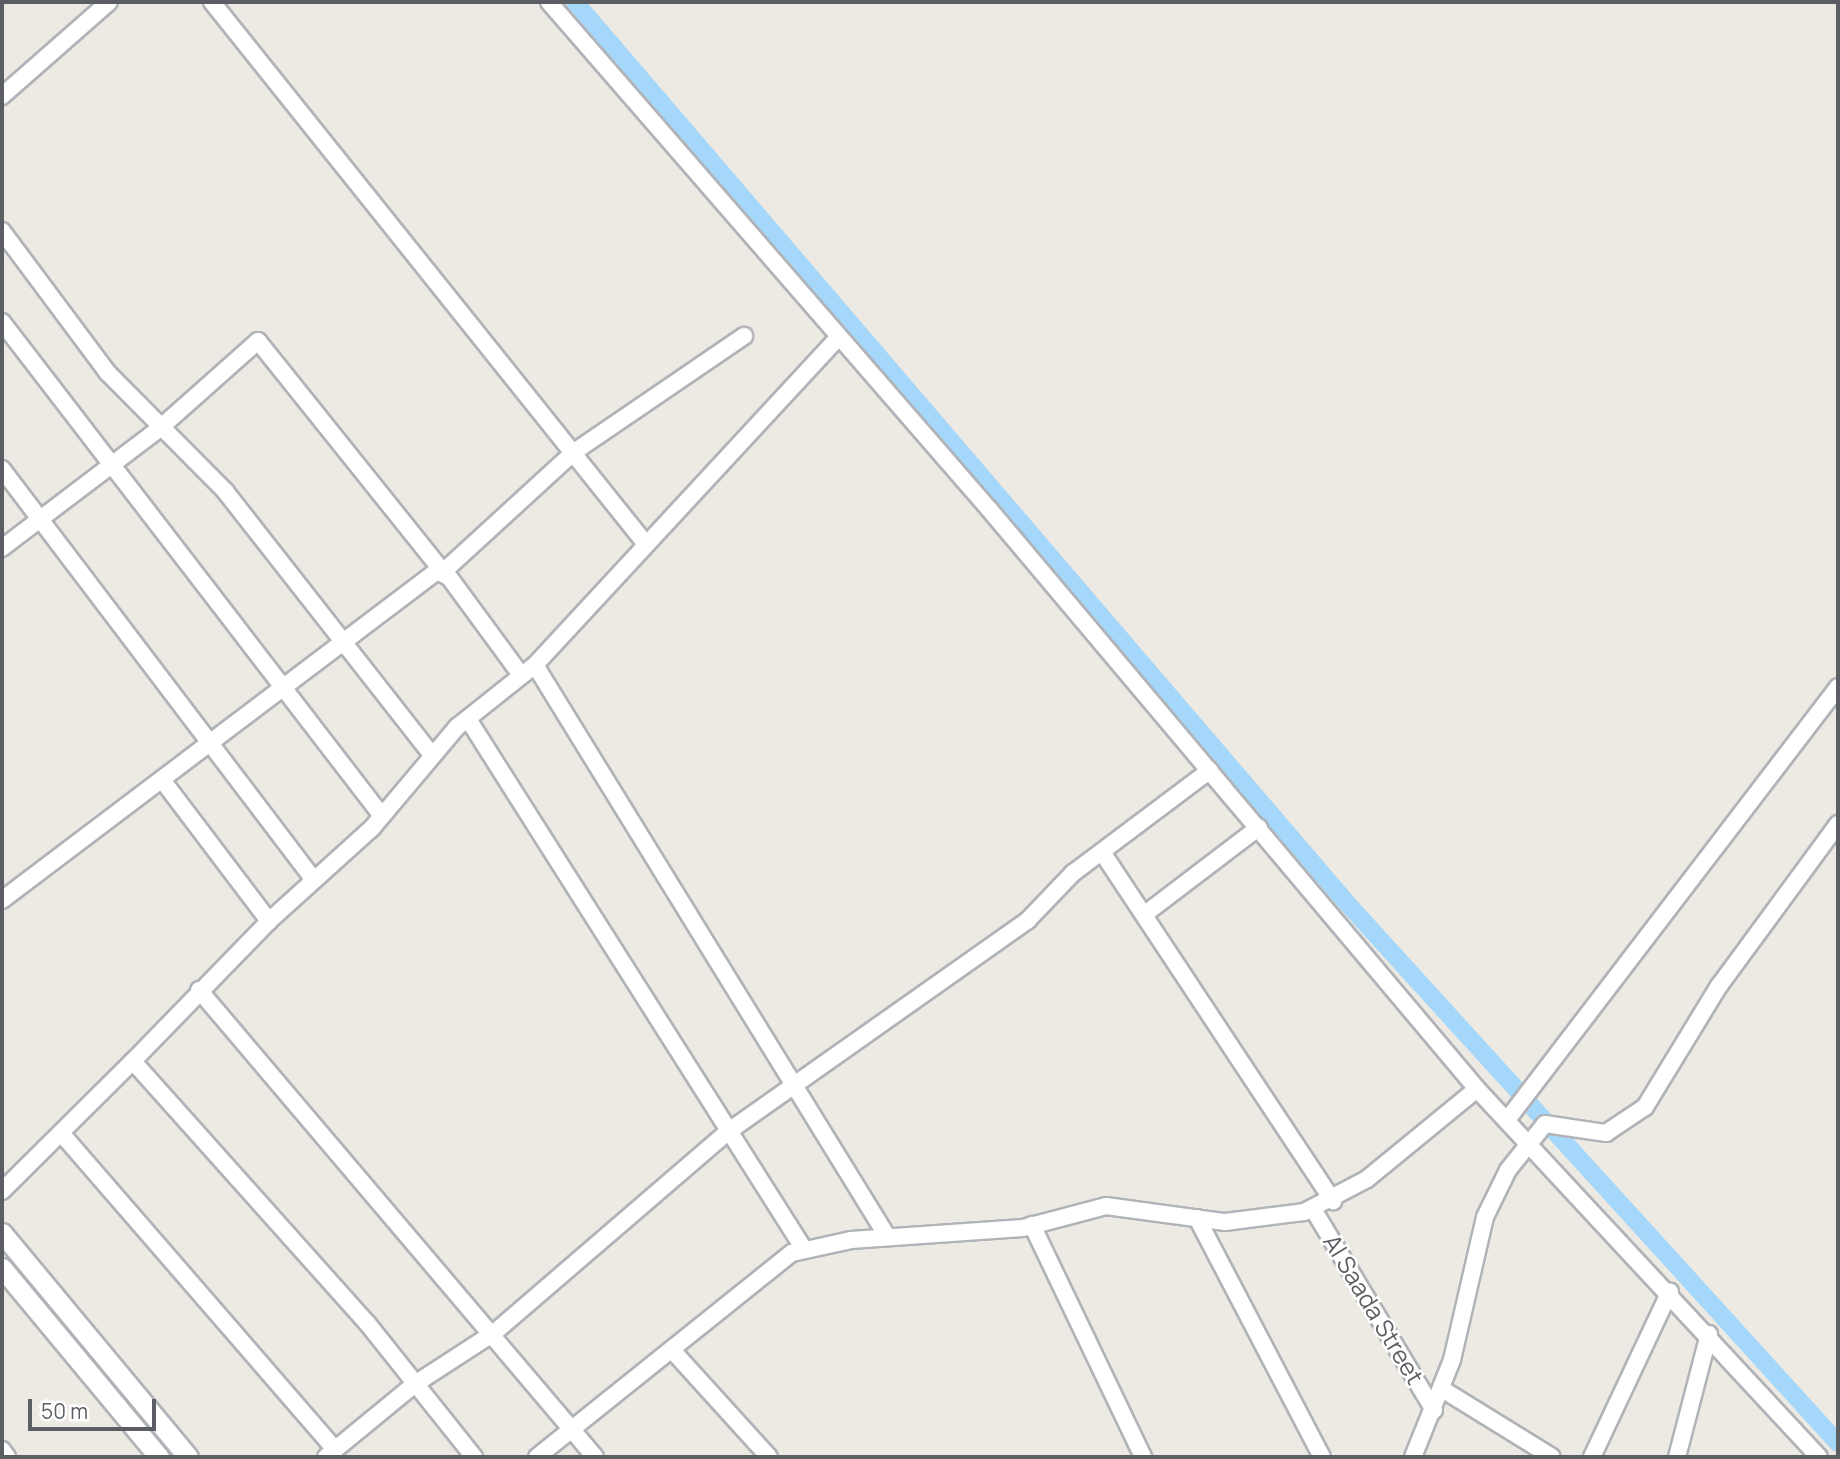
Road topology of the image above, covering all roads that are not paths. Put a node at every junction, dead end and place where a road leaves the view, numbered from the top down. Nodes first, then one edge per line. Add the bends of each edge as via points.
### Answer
1 (109, 2) edge
2 (212, 2) edge
3 (549, 2) edge
4 (2, 96) edge
5 (2, 231) edge
6 (2, 322) edge
7 (744, 337) dead end
8 (839, 337) junction
9 (160, 428) junction
10 (574, 452) junction
11 (113, 464) junction
12 (2, 469) edge
13 (39, 519) junction
14 (645, 543) junction
15 (2, 548) edge
16 (443, 572) junction
17 (344, 641) junction
18 (528, 670) junction
19 (1838, 687) edge
20 (285, 689) junction
21 (468, 719) junction
22 (214, 743) junction
23 (431, 754) junction
24 (1210, 770) junction
25 (163, 781) junction
26 (382, 816) junction
27 (1838, 824) edge
28 (1259, 827) junction
29 (1102, 852) junction
30 (314, 880) junction
31 (2, 900) edge
32 (1145, 915) junction
33 (269, 921) junction
34 (199, 990) junction
35 (133, 1061) junction
36 (796, 1084) junction
37 (1477, 1089) junction
38 (1507, 1120) junction
39 (729, 1131) junction
40 (61, 1133) junction
41 (1528, 1142) junction
42 (2, 1191) edge
43 (1333, 1201) junction
44 (1313, 1209) junction
45 (1197, 1218) junction
46 (1032, 1225) junction
47 (2, 1233) edge
48 (887, 1236) junction
49 (804, 1249) junction
50 (2, 1268) edge
51 (1670, 1292) junction
52 (495, 1332) junction
53 (1709, 1334) junction
54 (672, 1350) junction
55 (415, 1384) junction
56 (1442, 1389) junction
57 (1434, 1410) junction
58 (574, 1429) junction
59 (2, 1450) edge
60 (330, 1453) edge
61 (7, 1457) edge
62 (159, 1457) edge
63 (188, 1457) edge
64 (474, 1457) edge
65 (537, 1457) edge
66 (595, 1457) edge
67 (769, 1457) edge
68 (1143, 1457) edge
69 (1322, 1457) edge
70 (1413, 1457) edge
71 (1552, 1457) edge
72 (1592, 1457) edge
73 (1677, 1457) edge
74 (1819, 1457) edge

1 - 4 street
2 - 10 street
3 - 8 street
5 - 9 street via 107,372
6 - 11 street
7 - 10 street
8 - 14 street
8 - 24 street
9 - 11 street
9 - 16 street via 252,342 267,344
9 - 17 street via 225,491
10 - 14 street
10 - 16 street
11 - 13 street
11 - 20 street
12 - 13 street
13 - 15 street
13 - 22 street
14 - 18 street
16 - 17 street via 429,575
16 - 18 street
17 - 20 street
17 - 23 street
18 - 21 street
18 - 36 street
19 - 38 street
20 - 22 street
20 - 26 street
21 - 23 street
21 - 39 street
22 - 25 street
22 - 30 street
23 - 26 street
24 - 28 street
24 - 29 street
25 - 31 street
25 - 33 street
26 - 30 street
27 - 41 street via 1719,986 1637,1114 1606,1133 1545,1124
28 - 32 street
28 - 37 street
29 - 32 street
29 - 36 street via 1028,920
30 - 33 street
32 - 43 street
33 - 34 street
34 - 35 street
34 - 52 street
35 - 40 street
35 - 55 street
36 - 39 street
36 - 48 street
37 - 38 street
37 - 43 street
38 - 41 street
39 - 49 street
39 - 52 street
40 - 42 street
40 - 60 street
41 - 51 street
41 - 56 street via 1485,1217
43 - 44 street
44 - 45 street via 1242,1221
44 - 57 street, Al Saada Street
45 - 46 street via 1106,1206
45 - 69 street
46 - 48 street
46 - 68 street
47 - 63 street
48 - 49 street
49 - 54 street via 771,1267
50 - 62 street
51 - 53 street
51 - 72 street
52 - 55 street
52 - 58 street
53 - 73 street
53 - 74 street
54 - 58 street
54 - 67 street
55 - 60 street
55 - 64 street
56 - 57 street
56 - 71 street
57 - 70 street
58 - 65 street
58 - 66 street
59 - 61 street

